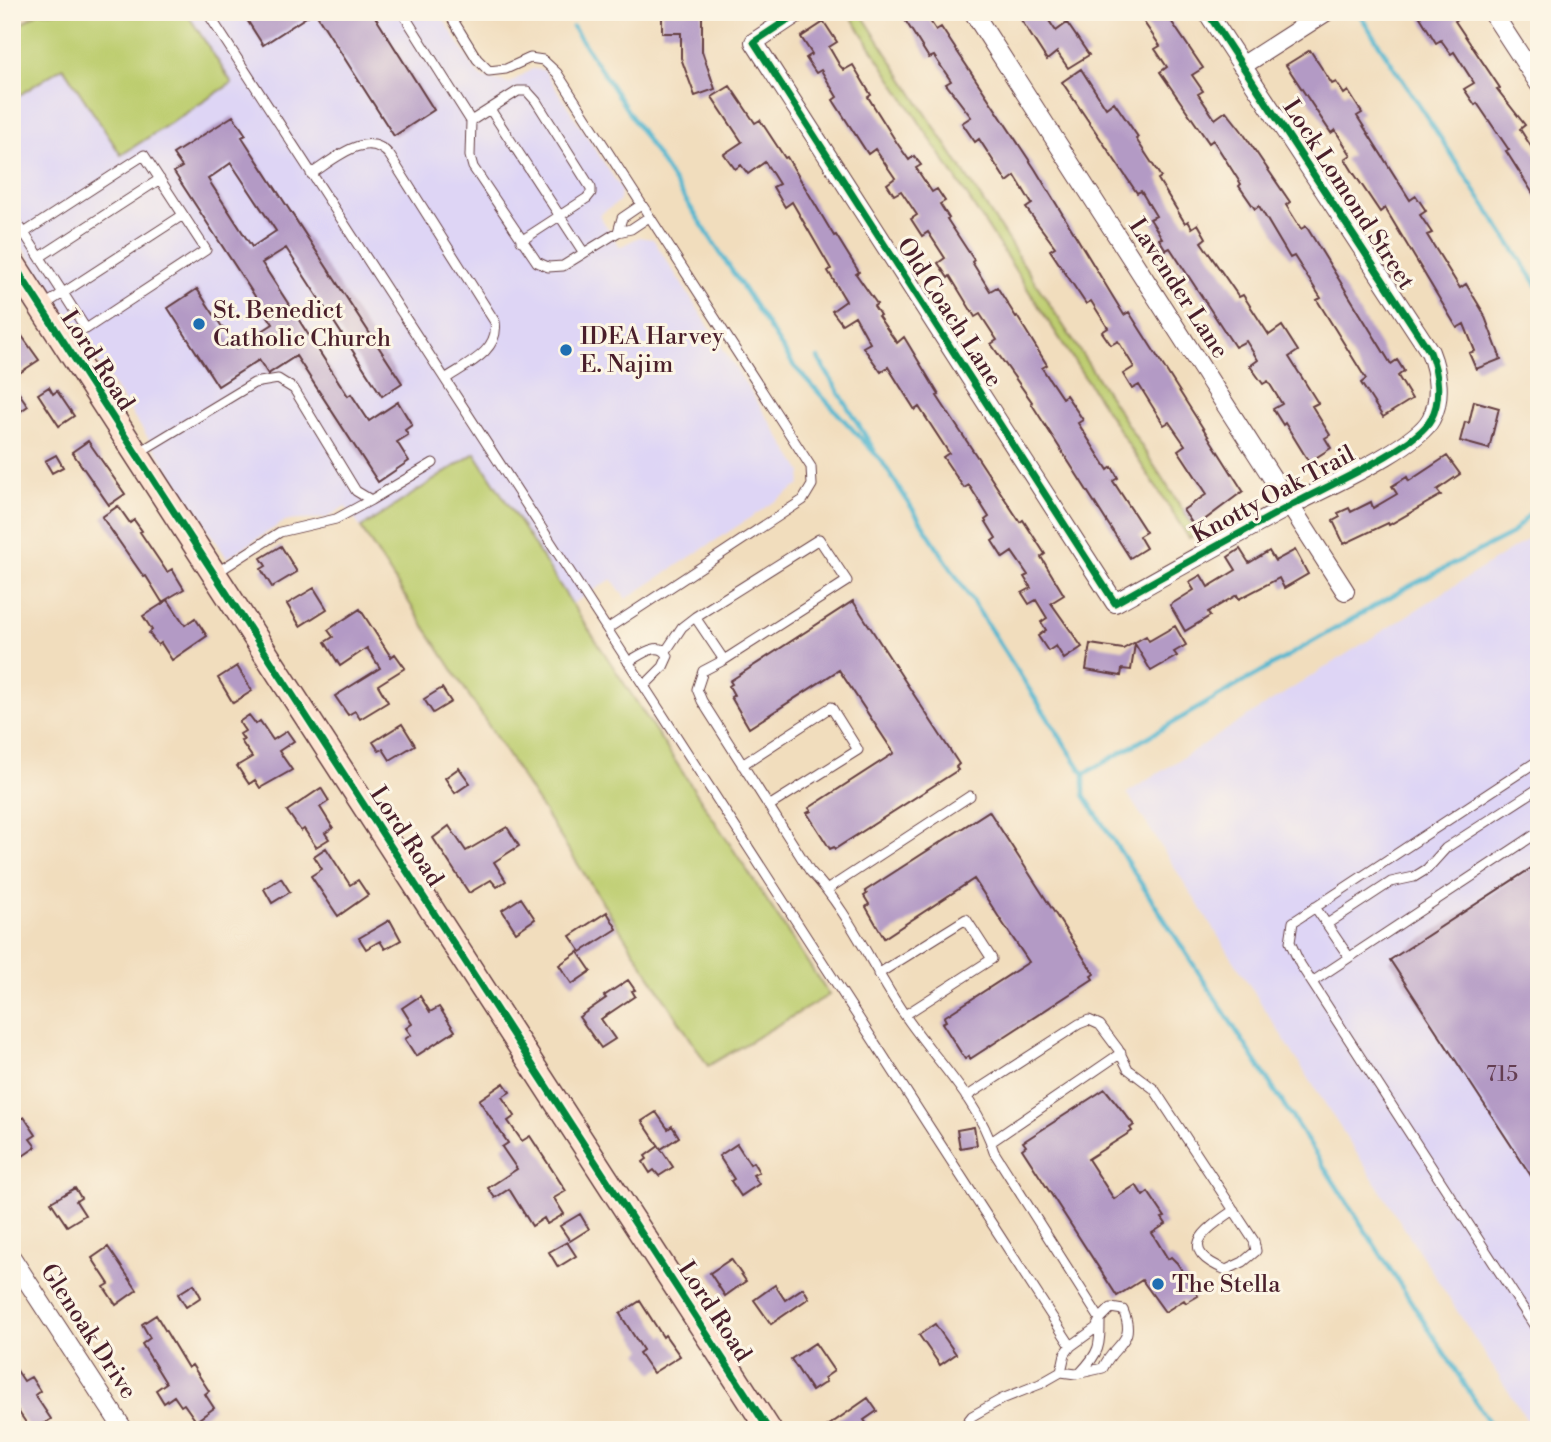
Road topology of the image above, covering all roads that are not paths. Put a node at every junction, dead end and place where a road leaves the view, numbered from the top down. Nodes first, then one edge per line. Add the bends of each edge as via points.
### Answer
1 (206, 12) edge
2 (402, 12) edge
3 (448, 12) edge
4 (799, 12) edge
5 (973, 12) edge
6 (1207, 12) edge
7 (1325, 12) edge
8 (1492, 12) edge
9 (1242, 66) junction
10 (1539, 84) edge
11 (490, 109) junction
12 (471, 121) junction
13 (311, 174) junction
14 (160, 179) junction
15 (640, 205) junction
16 (12, 215) edge
17 (183, 215) junction
18 (560, 216) junction
19 (649, 217) junction
20 (618, 232) junction
21 (24, 233) junction
22 (12, 240) edge
23 (521, 241) junction
24 (584, 253) junction
25 (40, 257) junction
26 (12, 262) edge
27 (63, 293) junction
28 (41, 307) junction
29 (445, 379) junction
30 (1436, 405) joint
31 (136, 453) junction
32 (433, 463) dead end
33 (372, 500) junction
34 (1290, 505) junction
35 (214, 574) junction
36 (1345, 591) dead end
37 (1115, 603) joint
38 (695, 617) junction
39 (607, 629) junction
40 (666, 651) junction
41 (724, 660) junction
42 (628, 662) junction
43 (643, 686) junction
44 (1539, 760) edge
45 (742, 765) junction
46 (1539, 788) edge
47 (970, 796) dead end
48 (769, 806) junction
49 (1539, 832) edge
50 (828, 889) junction
51 (1315, 907) junction
52 (1326, 924) junction
53 (1349, 957) junction
54 (878, 974) junction
55 (1311, 982) junction
56 (905, 1015) junction
57 (1121, 1053) junction
58 (965, 1097) junction
59 (991, 1142) junction
60 (1234, 1210) junction
61 (12, 1258) edge
62 (1100, 1319) junction
63 (1539, 1333) edge
64 (1071, 1346) junction
65 (1096, 1356) junction
66 (1106, 1361) junction
67 (1062, 1372) junction
68 (1080, 1373) junction
69 (124, 1430) edge
70 (769, 1430) edge
71 (961, 1430) edge

1 - 13 lane
2 - 12 lane
3 - 15 lane via 489,71 530,58 543,60 557,73
4 - 37 street, Old Coach Lane via 754,42
5 - 34 street, Lavender Lane
6 - 9 street, Lock Lomond Street
7 - 9 street
8 - 10 street
9 - 30 street, Lock Lomond Street via 1430,352 1436,367
11 - 12 lane
11 - 18 lane
11 - 18 lane via 521,90 530,93 542,111 591,188 587,198
12 - 23 lane via 473,167
13 - 29 lane
13 - 29 lane via 363,144 380,147 390,156 495,322 495,335 486,351
14 - 17 lane
14 - 21 lane via 144,155
14 - 25 lane
15 - 19 lane
15 - 20 lane via 622,218
16 - 21 lane
17 - 27 lane
17 - 27 lane via 206,250 86,329
18 - 23 lane
18 - 24 lane
19 - 20 lane
19 - 39 lane via 797,444 811,467 813,485 803,500 783,515
20 - 24 lane
21 - 22 lane
21 - 25 lane
23 - 24 lane via 537,262 548,267 563,266
25 - 27 lane
26 - 28 street, Lord Road
27 - 28 lane
28 - 31 street, Lord Road
29 - 39 lane
30 - 34 street, Knotty Oak Trail via 1431,420 1399,448
31 - 33 lane via 254,383 278,380 294,389 356,491
31 - 35 street, Lord Road
32 - 33 lane
33 - 35 lane via 336,519 280,532
34 - 36 street, Lavender Lane
34 - 37 street, Knotty Oak Trail
35 - 70 street, Lord Road
38 - 40 lane
38 - 41 lane
38 - 41 lane via 820,540 847,581
39 - 42 lane
40 - 42 lane via 653,649
40 - 43 lane via 663,667
41 - 45 lane via 703,671 698,689
42 - 43 lane
43 - 64 lane
44 - 51 lane
45 - 48 lane
45 - 48 lane via 831,707 858,750
46 - 52 lane via 1446,848 1427,869 1391,882
47 - 50 lane
48 - 50 lane via 810,870
49 - 53 lane
50 - 54 lane
51 - 52 lane
51 - 55 lane via 1293,922 1290,942
52 - 53 lane
53 - 55 lane
54 - 56 lane
54 - 56 lane via 966,919 992,959
55 - 63 lane
56 - 58 lane
57 - 58 lane via 1100,1026 1089,1020
57 - 59 lane
57 - 60 lane via 1128,1069 1154,1089
58 - 59 lane
59 - 62 lane
60 - 60 lane via 1256,1251 1226,1270 1211,1264 1200,1251 1199,1239
61 - 69 street, Glenoak Drive
62 - 64 lane via 1096,1328
62 - 65 lane
62 - 66 lane via 1111,1308 1123,1310 1128,1322 1128,1334
64 - 67 lane
65 - 66 lane
65 - 68 lane
66 - 68 lane via 1102,1368
67 - 68 lane
67 - 71 lane via 972,1416

